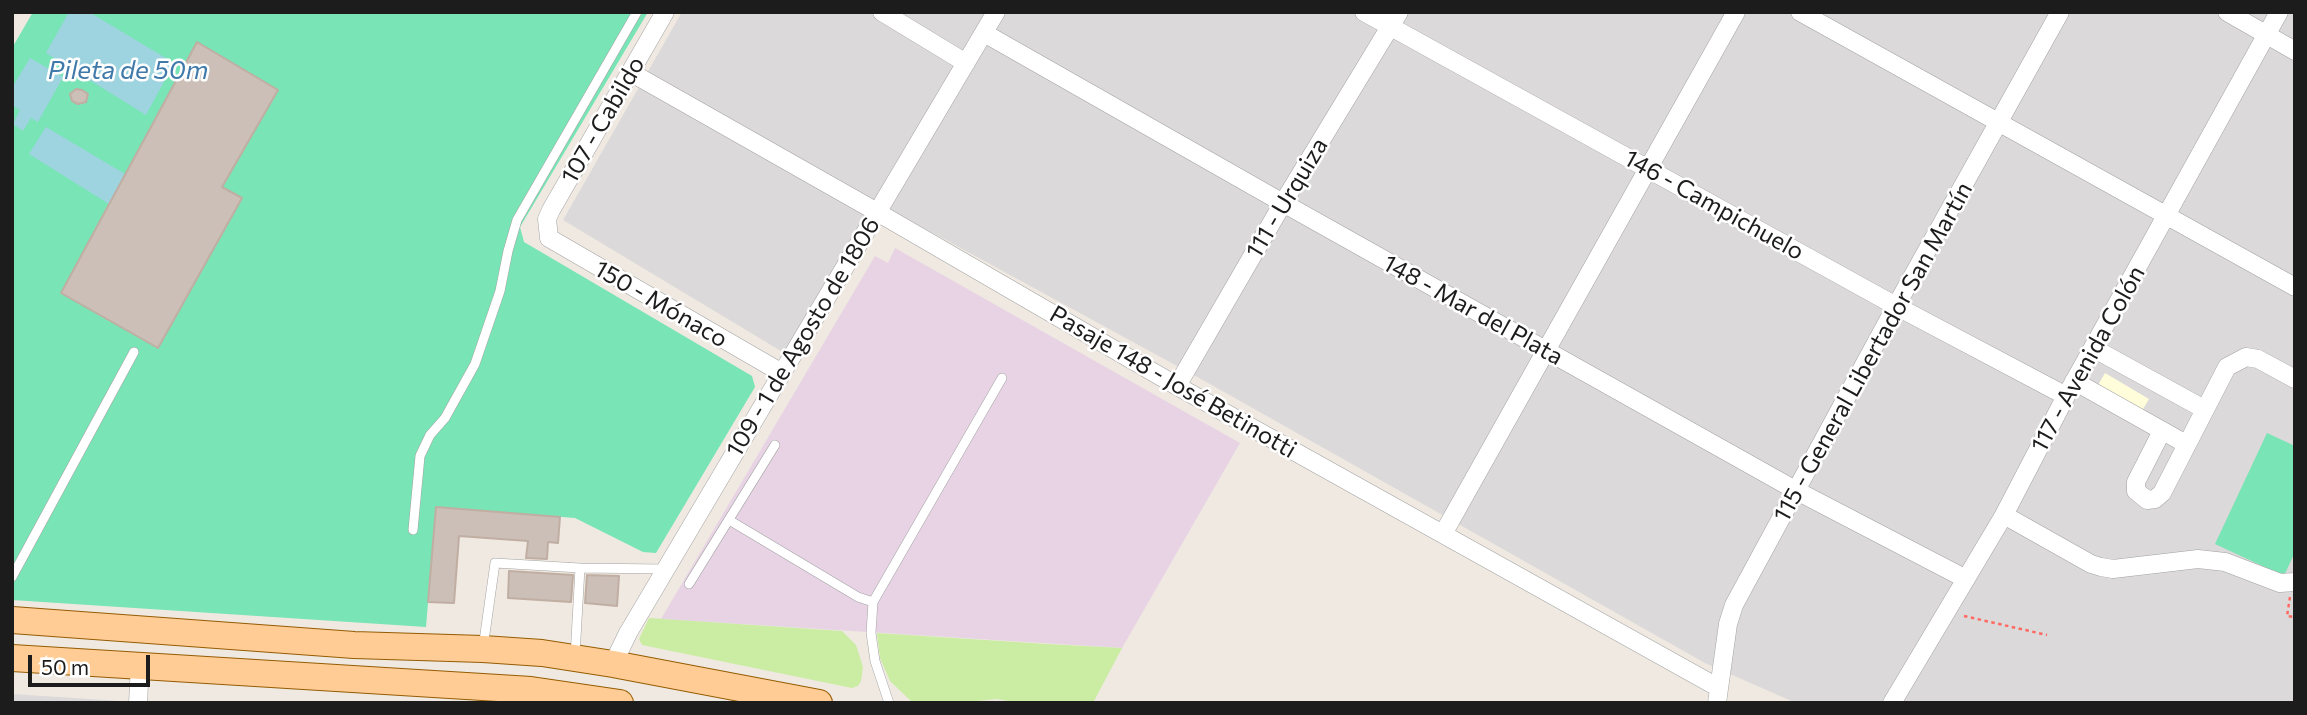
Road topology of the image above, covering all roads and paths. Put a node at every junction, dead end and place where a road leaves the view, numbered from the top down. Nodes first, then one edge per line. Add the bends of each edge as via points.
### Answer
1 (637, 12) edge
2 (665, 12) edge
3 (882, 12) edge
4 (996, 12) edge
5 (1364, 12) edge
6 (1736, 12) edge
7 (1800, 12) edge
8 (2060, 12) edge
9 (2227, 12) edge
10 (2279, 12) edge
11 (1395, 20) edge
12 (984, 33) junction
13 (2267, 35) junction
14 (2295, 51) edge
15 (966, 63) junction
16 (630, 72) junction
17 (2000, 122) junction
18 (1649, 169) junction
19 (1283, 203) junction
20 (877, 212) junction
21 (2168, 215) junction
22 (547, 229) joint
23 (2295, 287) edge
24 (1896, 306) junction
25 (2093, 348) junction
26 (1546, 351) junction
27 (134, 352) dead end
28 (782, 373) junction
29 (1002, 378) dead end
30 (2295, 379) edge
31 (1177, 386) junction
32 (2070, 389) junction
33 (2204, 409) junction
34 (2162, 431) junction
35 (2186, 444) junction
36 (775, 445) dead end
37 (1797, 491) junction
38 (2004, 515) junction
39 (729, 520) junction
40 (413, 530) dead end
41 (1443, 534) junction
42 (580, 568) junction
43 (666, 569) junction
44 (12, 577) edge
45 (1966, 579) junction
46 (2293, 583) edge
47 (689, 584) dead end
48 (873, 602) junction
49 (1948, 609) junction
50 (2295, 617) edge
51 (12, 620) edge
52 (2047, 635) dead end
53 (483, 649) junction
54 (12, 658) edge
55 (575, 658) junction
56 (613, 664) junction
57 (140, 666) junction
58 (1718, 695) edge
59 (549, 698) edge
60 (138, 703) edge
61 (620, 703) edge
62 (819, 703) edge
63 (890, 703) edge
64 (1892, 703) edge

1 - 40 lane via 517,220 500,291 475,364 420,456
2 - 16 street, 107 - Cabildo
3 - 15 street
4 - 12 street, 109 - 1 de Agosto de 1806
5 - 11 street, 146 - Campichuelo
6 - 18 street
7 - 17 street
8 - 17 street, 115 - General Libertador San Martín
9 - 13 street
10 - 13 street, 117 - Avenida Colón
11 - 18 street, 146 - Campichuelo
11 - 19 street, 111 - Urquiza
12 - 15 street, 109 - 1 de Agosto de 1806
12 - 19 street, 148 - Mar del Plata
13 - 14 street
13 - 21 street, 117 - Avenida Colón
15 - 20 street, 109 - 1 de Agosto de 1806
16 - 20 street, Pasaje 148 - José Betinotti
16 - 22 street, 107 - Cabildo via 551,210
17 - 21 street
17 - 24 street, 115 - General Libertador San Martín
18 - 24 street, 146 - Campichuelo
18 - 26 street
19 - 26 street, 148 - Mar del Plata
19 - 31 street, 111 - Urquiza
20 - 28 street, 109 - 1 de Agosto de 1806
20 - 31 street, Pasaje 148 - José Betinotti
21 - 23 street
21 - 25 street, 117 - Avenida Colón
22 - 28 street, 150 - Mónaco via 555,243
24 - 32 street, 146 - Campichuelo
24 - 37 street, 115 - General Libertador San Martín
25 - 32 street, 117 - Avenida Colón
25 - 33 street
26 - 37 street, 148 - Mar del Plata
26 - 41 street
27 - 44 lane
28 - 43 street, 109 - 1 de Agosto de 1806
29 - 48 lane
30 - 33 street via 2246,357 2227,367
31 - 41 street, Pasaje 148 - José Betinotti
32 - 34 street, 146 - Campichuelo
32 - 38 street, 117 - Avenida Colón
33 - 35 street
34 - 35 street, 146 - Campichuelo
34 - 35 street via 2136,482 2142,498 2159,496
36 - 39 lane
37 - 45 street, 148 - Mar del Plata
37 - 58 street, 115 - General Libertador San Martín via 1730,615
38 - 45 street, 117 - Avenida Colón
38 - 46 street via 2101,567 2198,559 2225,562 2280,583
39 - 47 lane
39 - 48 lane
41 - 58 street, Pasaje 148 - José Betinotti
42 - 43 lane
42 - 53 lane via 495,563
42 - 55 lane
43 - 56 street, 109 - 1 de Agosto de 1806
45 - 49 street, 117 - Avenida Colón
46 - 50 path via 2287,616
48 - 63 lane via 875,661
49 - 52 path
49 - 64 street, 117 - Avenida Colón
51 - 53 main road via 354,645
53 - 55 main road
54 - 57 main road
55 - 56 main road
56 - 62 main road
57 - 59 main road
57 - 60 street
59 - 61 main road

